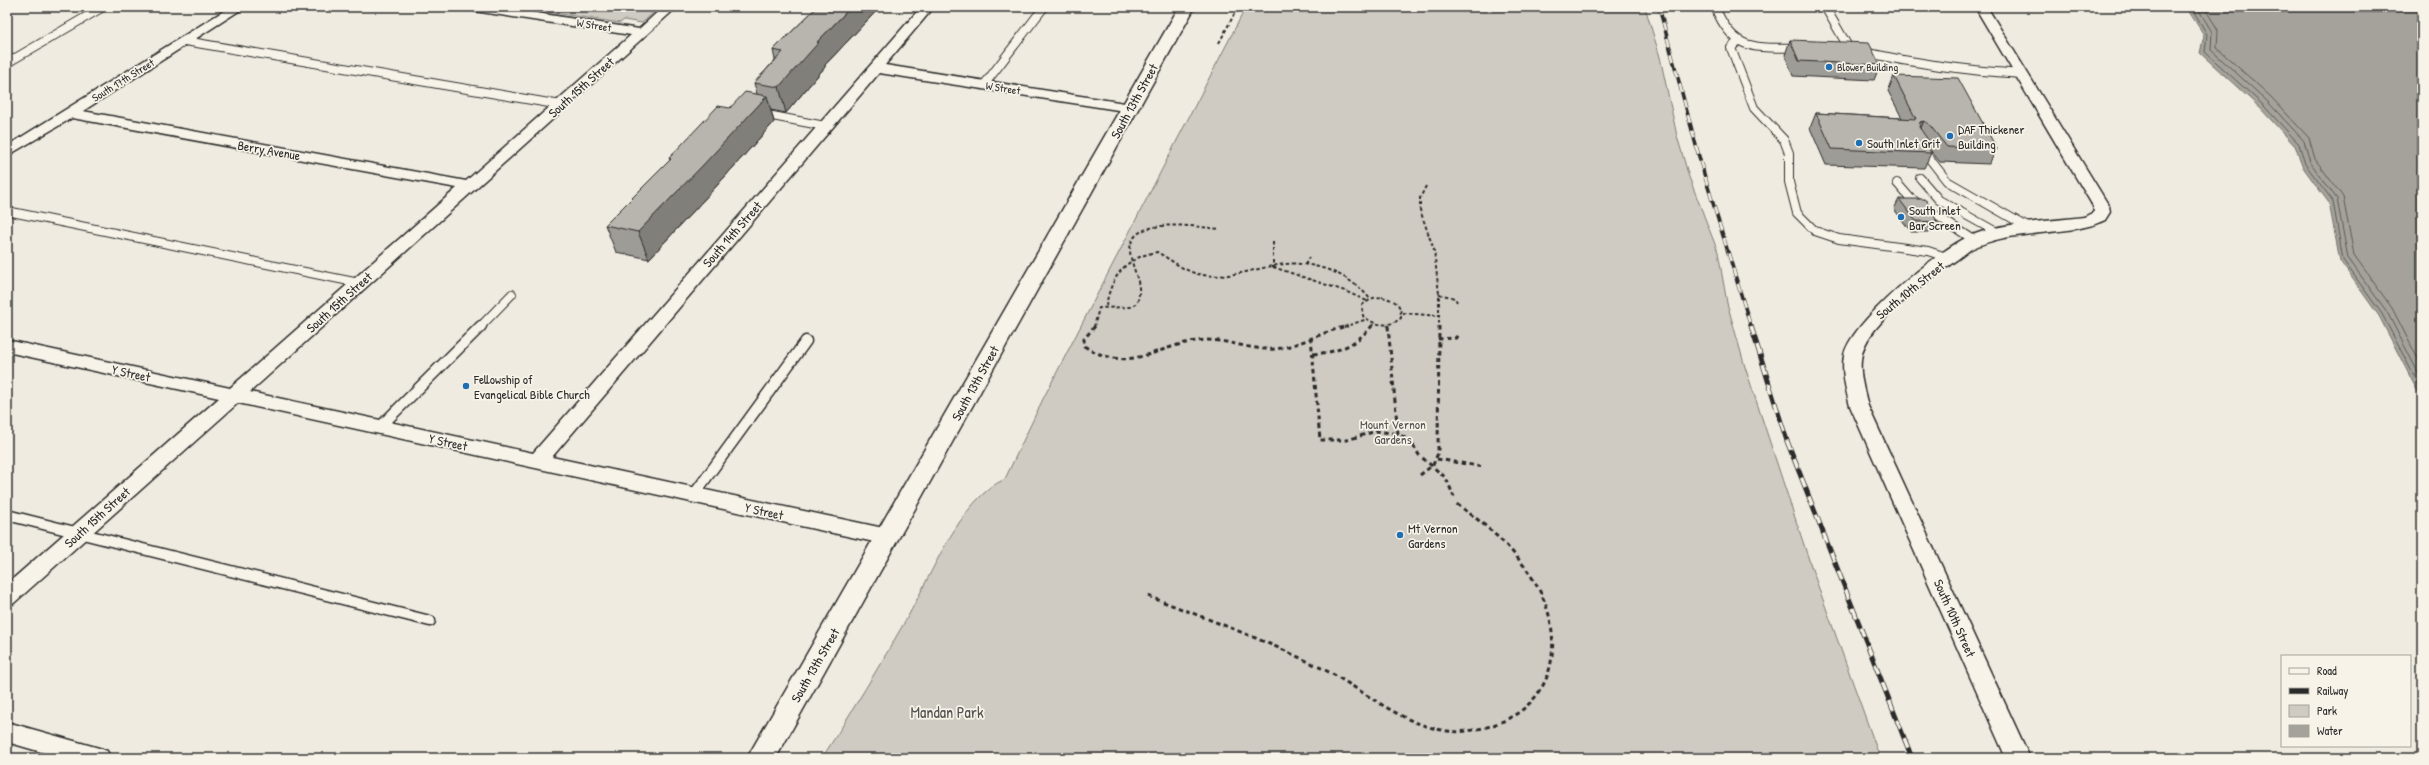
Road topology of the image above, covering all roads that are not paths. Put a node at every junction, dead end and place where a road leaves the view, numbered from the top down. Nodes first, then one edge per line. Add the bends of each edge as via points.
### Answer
1 (103, 7) edge
2 (239, 7) edge
3 (474, 7) edge
4 (671, 7) edge
5 (928, 7) edge
6 (1044, 7) edge
7 (1187, 7) edge
8 (1715, 7) edge
9 (1825, 7) edge
10 (1981, 7) edge
11 (642, 33) junction
12 (185, 41) junction
13 (1737, 42) junction
14 (1811, 48) edge
15 (1842, 50) edge
16 (1850, 50) junction
17 (7, 63) edge
18 (875, 68) junction
19 (2022, 74) junction
20 (984, 85) junction
21 (561, 105) junction
22 (1131, 108) junction
23 (70, 113) junction
24 (755, 113) edge
25 (825, 126) junction
26 (1917, 142) edge
27 (7, 152) edge
28 (1920, 178) dead end
29 (1897, 184) dead end
30 (469, 186) junction
31 (7, 211) edge
32 (2033, 229) junction
33 (2000, 234) junction
34 (1974, 240) junction
35 (1949, 258) junction
36 (359, 283) junction
37 (512, 294) dead end
38 (806, 341) dead end
39 (7, 346) edge
40 (234, 395) junction
41 (380, 427) junction
42 (537, 462) junction
43 (693, 496) junction
44 (7, 515) edge
45 (80, 533) junction
46 (888, 537) junction
47 (7, 597) edge
48 (430, 621) dead end
49 (7, 732) edge
50 (99, 758) edge
51 (761, 758) edge
52 (2018, 758) edge

1 - 17 lane
2 - 12 street, South 17th Street
3 - 11 street, W Street
4 - 11 street, South 15th Street
5 - 18 street, South 14th Street
6 - 20 lane
7 - 22 main road, South 13th Street
8 - 13 lane via 1725,31
9 - 16 lane
10 - 19 street, South 10th Street
11 - 21 street, South 15th Street
12 - 21 lane
12 - 23 street, South 17th Street
13 - 14 lane via 1764,47
13 - 35 lane via 1731,48 1754,108 1784,140 1788,153 1789,182 1798,213 1815,231 1839,239 1928,251
15 - 16 lane
16 - 19 lane via 1956,70
18 - 20 street, W Street
18 - 25 street, South 14th Street
19 - 32 street, South 10th Street via 2101,206 2102,212 2092,221
20 - 22 street, W Street
21 - 30 street, South 15th Street
22 - 46 main road, South 13th Street
23 - 27 street, South 17th Street
23 - 30 street, Berry Avenue
24 - 25 lane
25 - 42 street, South 14th Street
26 - 32 lane via 1947,181
28 - 33 lane via 1939,200
29 - 34 lane via 1910,198
30 - 36 street, South 15th Street
31 - 36 lane
32 - 33 street, South 10th Street
33 - 34 street, South 10th Street
34 - 35 street, South 10th Street
35 - 52 street, South 10th Street via 1873,319 1861,335 1853,354 1853,380 1859,406
36 - 40 street, South 15th Street
37 - 41 lane
38 - 43 lane
39 - 40 street, Y Street
40 - 41 street, Y Street
40 - 45 street, South 15th Street
41 - 42 street, Y Street
42 - 43 street, Y Street
43 - 46 street, Y Street
44 - 45 lane
45 - 47 street, South 15th Street
45 - 48 lane
46 - 51 main road, South 13th Street
49 - 50 street

